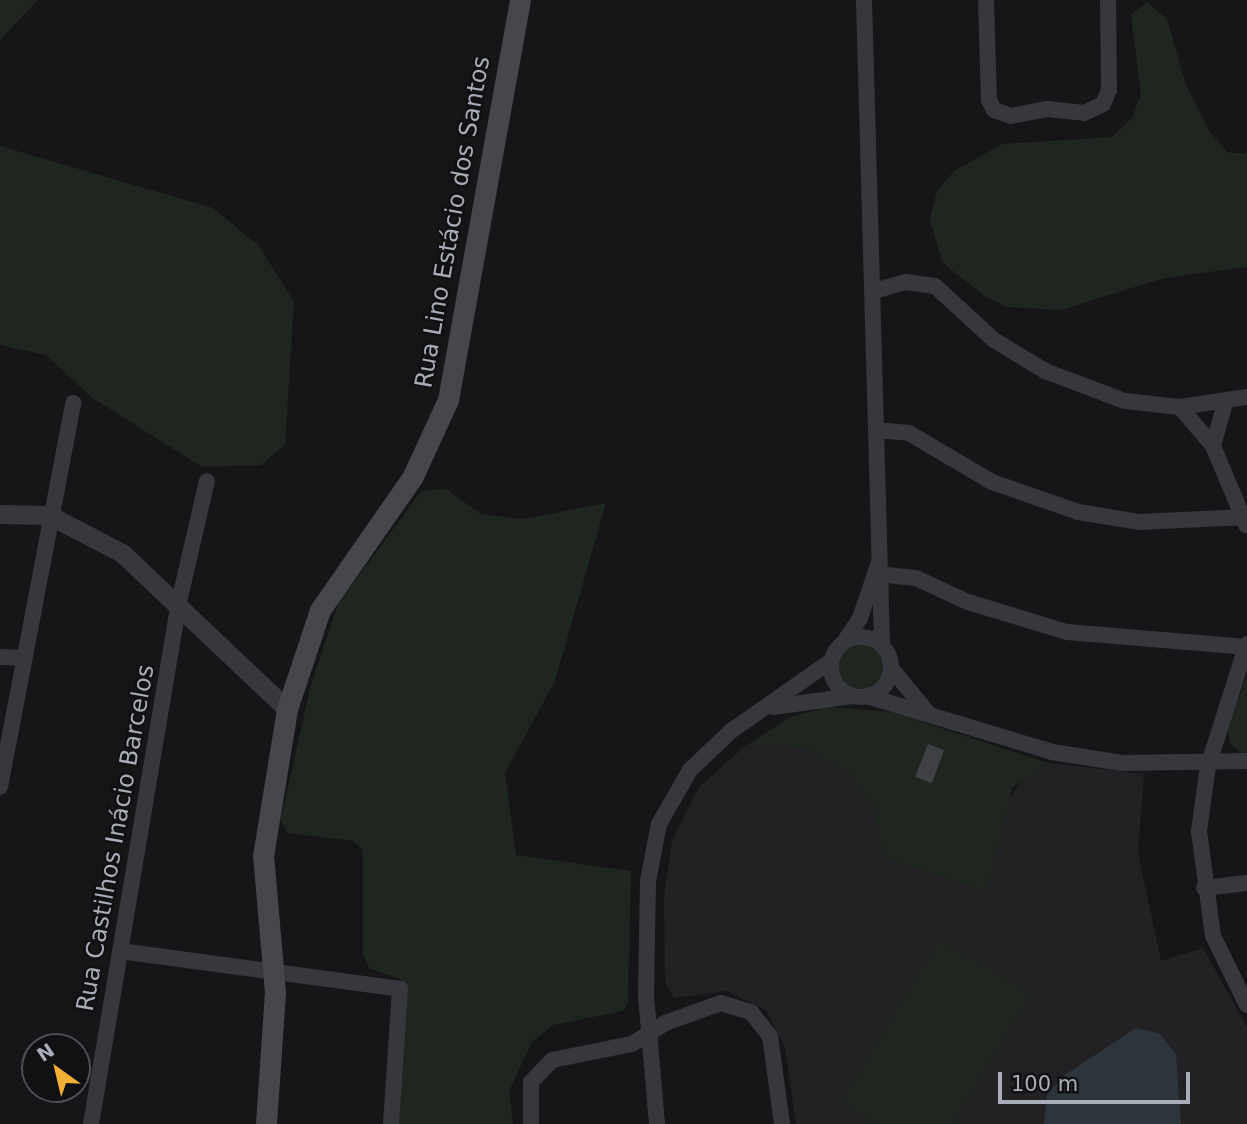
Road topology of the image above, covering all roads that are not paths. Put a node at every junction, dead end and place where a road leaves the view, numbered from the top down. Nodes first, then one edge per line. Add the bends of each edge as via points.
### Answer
1 (520, 0) edge
2 (864, 0) edge
3 (986, 0) edge
4 (1108, 0) edge
5 (874, 291) junction
6 (1247, 397) edge
7 (73, 403) dead end
8 (1225, 403) junction
9 (1180, 407) junction
10 (876, 429) junction
11 (1213, 446) junction
12 (207, 481) dead end
13 (0, 514) edge
14 (49, 515) junction
15 (1246, 521) edge
16 (879, 569) junction
17 (179, 602) junction
18 (844, 642) junction
19 (883, 646) junction
20 (1247, 646) edge
21 (0, 657) edge
22 (23, 658) junction
23 (831, 661) junction
24 (891, 668) junction
25 (860, 696) junction
26 (773, 707) junction
27 (287, 709) junction
28 (928, 713) junction
29 (1247, 761) edge
30 (1208, 766) junction
31 (0, 787) edge
32 (1247, 883) edge
33 (1204, 888) junction
34 (120, 951) junction
35 (274, 977) junction
36 (1247, 1005) edge
37 (648, 1036) junction
38 (91, 1124) edge
39 (266, 1124) edge
40 (391, 1124) edge
41 (531, 1124) edge
42 (657, 1124) edge
43 (782, 1124) edge

1 - 27 main road, Rua Lino Estácio dos Santos via 448,400 413,476 320,610
2 - 5 street
3 - 4 street via 989,100 995,110 1011,117 1047,109 1084,113 1103,104 1109,90
5 - 9 street via 906,282 935,286 994,340 1045,371 1125,401
5 - 10 street
6 - 8 street
7 - 14 street
8 - 9 street
8 - 11 street
9 - 11 street
10 - 15 street via 909,433 992,482 1078,512 1140,522
10 - 16 street
11 - 15 street
12 - 17 street, Rua Castilhos Inácio Barcelos
13 - 14 street
14 - 17 street via 122,554
14 - 22 street
16 - 18 street via 860,618
16 - 19 street
16 - 20 street via 1067,632
17 - 27 street
17 - 34 street, Rua Castilhos Inácio Barcelos
18 - 19 street via 860,637
18 - 23 street
19 - 24 street
20 - 30 street
21 - 22 street
22 - 31 street
23 - 25 street via 835,682
23 - 26 street
24 - 25 street via 886,683
24 - 28 street
25 - 26 street
25 - 28 street
26 - 37 street via 731,731 690,769 659,824 648,881
27 - 35 main road, Rua Lino Estácio dos Santos via 264,856
28 - 30 street via 1052,752
29 - 30 street
30 - 33 street via 1199,831
32 - 33 street
33 - 36 street via 1213,936
34 - 35 street
34 - 38 street, Rua Castilhos Inácio Barcelos
35 - 39 main road, Rua Lino Estácio dos Santos
35 - 40 street via 402,991
37 - 41 street via 546,1065 527,1096
37 - 42 street
37 - 43 street via 706,1006 751,1012 770,1036

